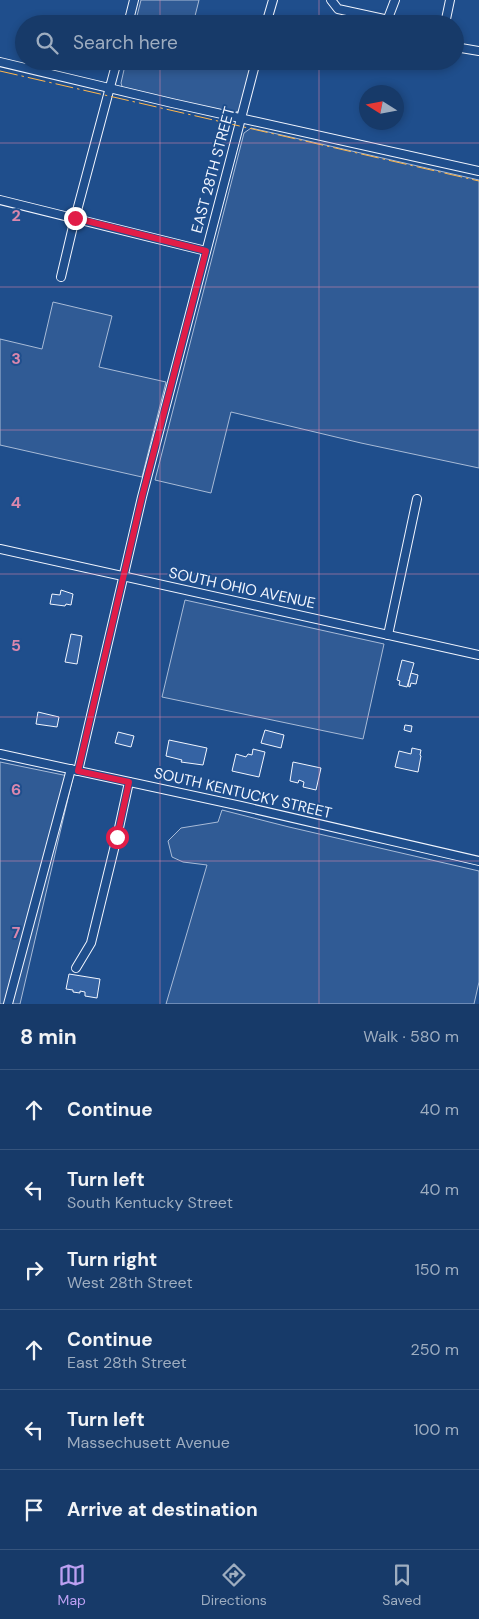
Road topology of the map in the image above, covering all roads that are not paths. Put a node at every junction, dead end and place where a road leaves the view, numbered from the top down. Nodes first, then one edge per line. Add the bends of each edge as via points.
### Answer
1 (134, 0) edge
2 (272, 0) edge
3 (331, 0) edge
4 (395, 0) edge
5 (450, 0) edge
6 (130, 15) edge
7 (268, 15) edge
8 (359, 15) edge
9 (391, 15) edge
10 (447, 15) edge
11 (464, 48) edge
12 (479, 51) edge
13 (0, 62) edge
14 (15, 66) edge
15 (34, 70) edge
16 (115, 70) edge
17 (254, 70) edge
18 (110, 88) junction
19 (241, 118) junction
20 (479, 171) edge
21 (0, 200) edge
22 (75, 218) junction
23 (206, 251) junction
24 (61, 277) dead end
25 (417, 498) dead end
26 (0, 549) edge
27 (124, 576) junction
28 (388, 634) junction
29 (479, 655) edge
30 (0, 754) edge
31 (74, 770) junction
32 (129, 782) junction
33 (479, 861) edge
34 (76, 968) dead end
35 (8, 1004) edge

1 - 6 street
2 - 7 street
3 - 8 street via 338,10
4 - 9 street
5 - 10 street
11 - 12 street
13 - 14 street
15 - 18 street
16 - 18 street
17 - 19 street, EAST 28TH STREET
18 - 19 street
18 - 22 street
19 - 20 street
19 - 23 street, EAST 28TH STREET
21 - 22 street
22 - 23 street
22 - 24 street
23 - 27 street, EAST 28TH STREET
25 - 28 street
26 - 27 street, SOUTH OHIO AVENUE
27 - 28 street, SOUTH OHIO AVENUE
27 - 31 street, EAST 28TH STREET
28 - 29 street, SOUTH OHIO AVENUE
30 - 31 street, SOUTH KENTUCKY STREET
31 - 32 street, SOUTH KENTUCKY STREET
31 - 35 street, EAST 28TH STREET
32 - 33 street, SOUTH KENTUCKY STREET
32 - 34 street via 91,944

